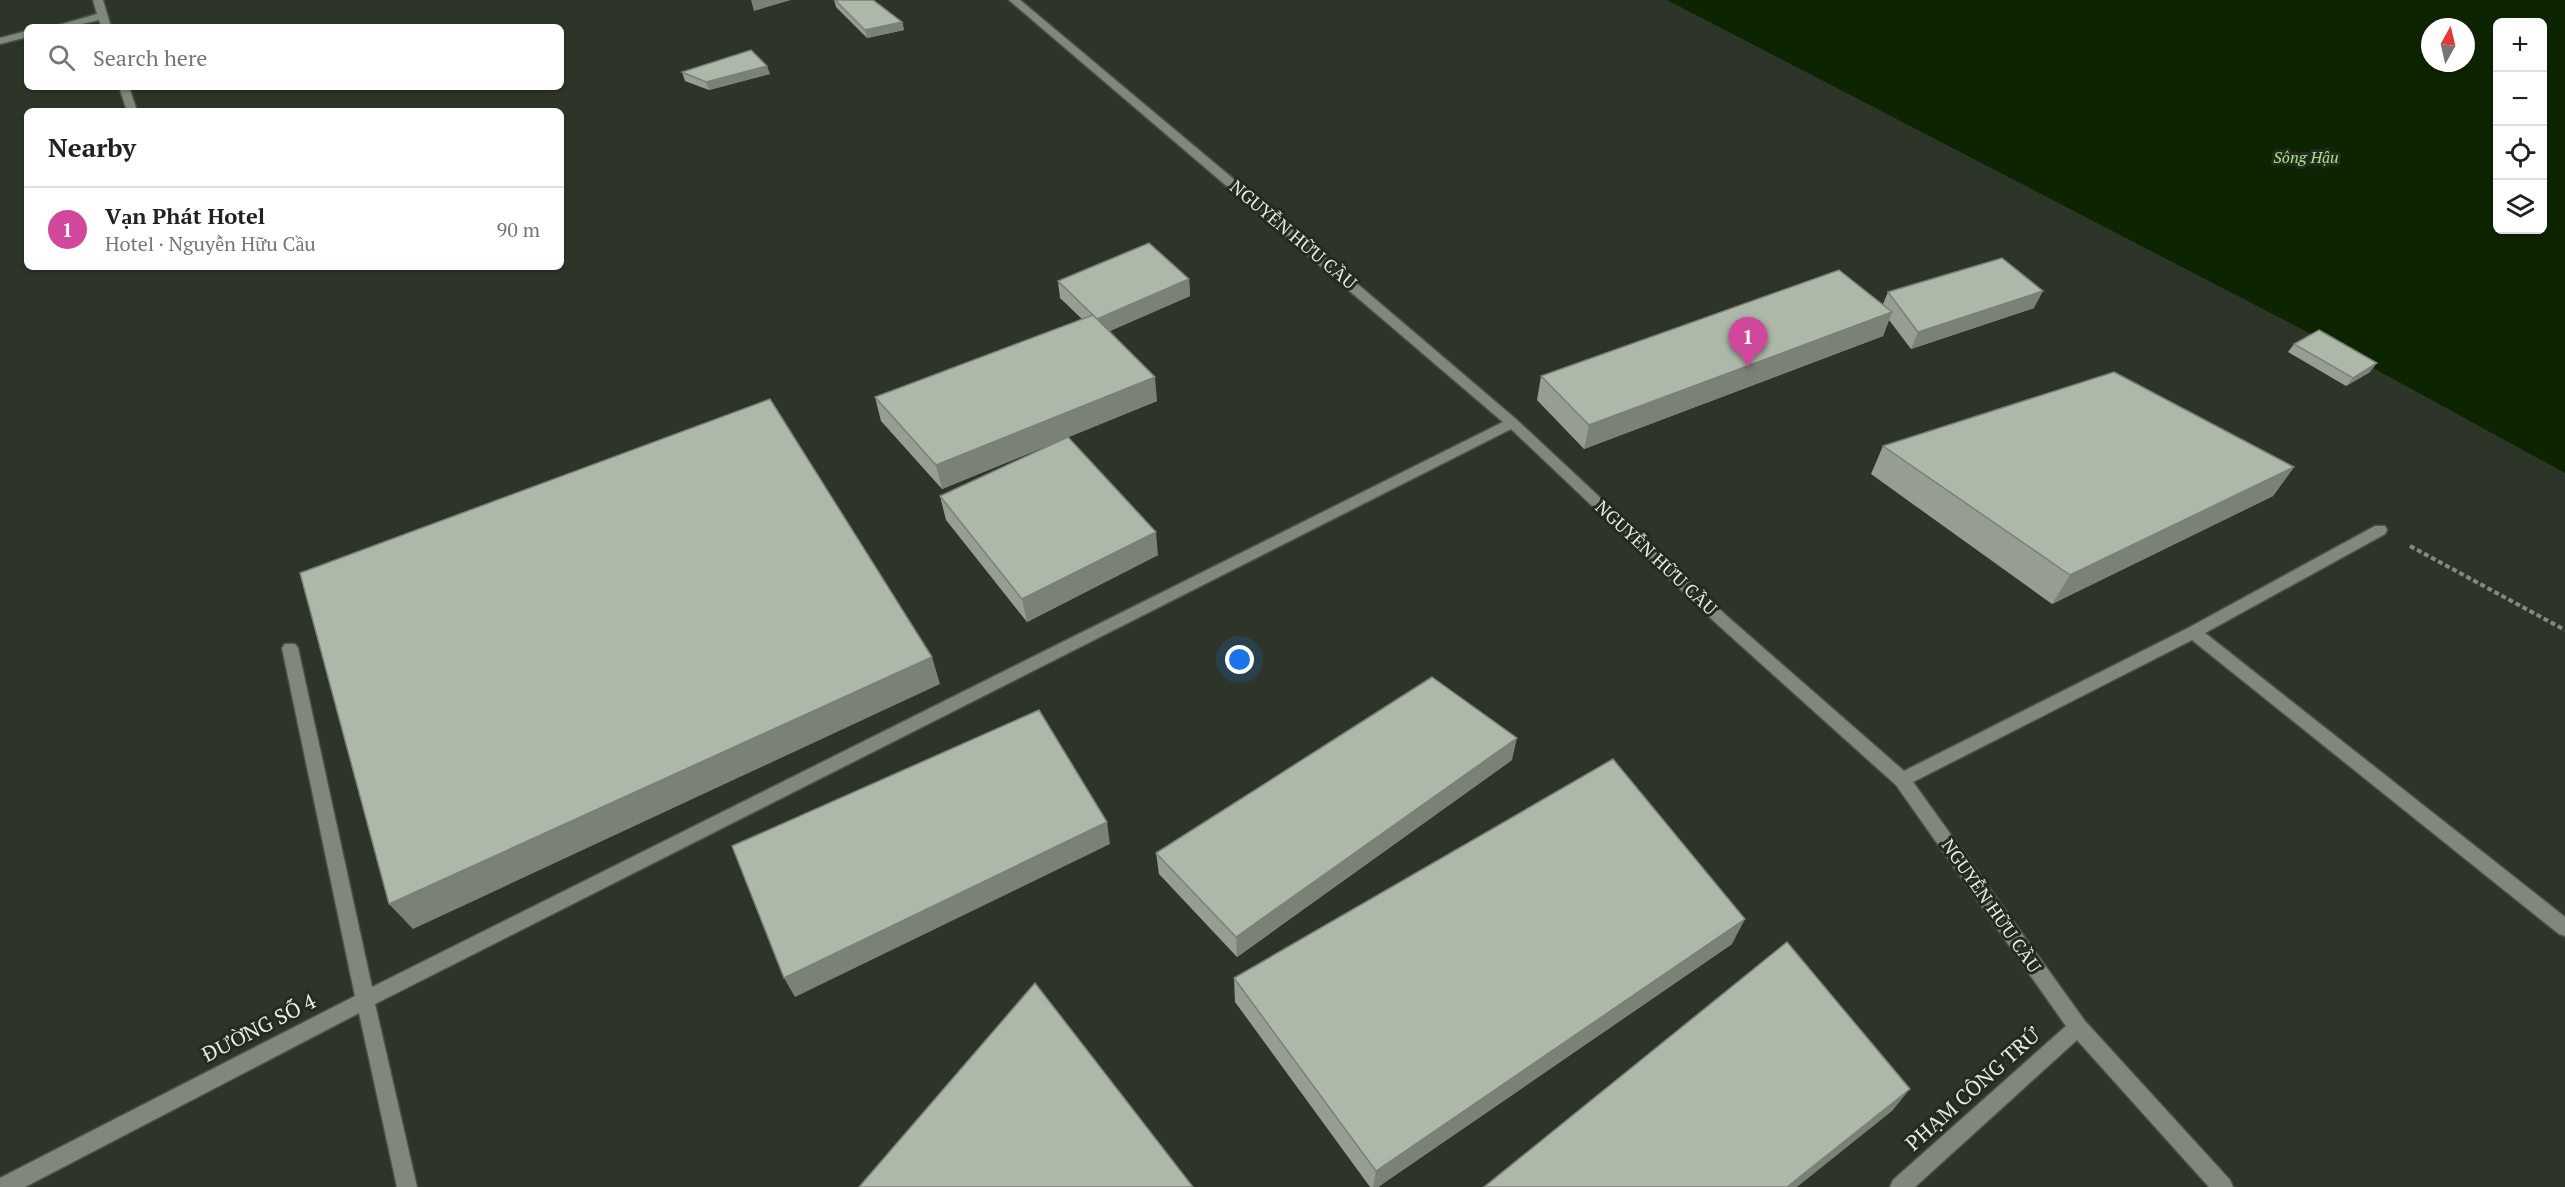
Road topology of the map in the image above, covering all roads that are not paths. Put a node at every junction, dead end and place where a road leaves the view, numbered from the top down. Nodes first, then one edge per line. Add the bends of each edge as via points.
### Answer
1 (98, 0) edge
2 (1014, 0) edge
3 (103, 16) junction
4 (70, 24) edge
5 (105, 24) edge
6 (24, 35) edge
7 (0, 41) edge
8 (125, 90) edge
9 (131, 108) edge
10 (1512, 423) junction
11 (2380, 530) road end
12 (2193, 632) junction
13 (290, 648) dead end
14 (1902, 780) junction
15 (2565, 928) edge
16 (365, 999) junction
17 (2078, 1027) junction
18 (4, 1187) edge
19 (407, 1187) edge
20 (1900, 1187) edge
21 (2223, 1187) edge

1 - 3 street
2 - 10 street, NGUYỄN HỮU CẦU
3 - 4 street
3 - 5 street
6 - 7 street
8 - 9 street
10 - 14 street, NGUYỄN HỮU CẦU via 1723,621
10 - 16 street, ĐƯỜNG SỐ 4
11 - 12 street
12 - 14 street
12 - 15 street
13 - 16 street
14 - 17 street, NGUYỄN HỮU CẦU
16 - 18 street, ĐƯỜNG SỐ 4
16 - 19 street
17 - 20 street, PHẠM CÔNG TRỨ
17 - 21 street, NGUYỄN HỮU CẦU

